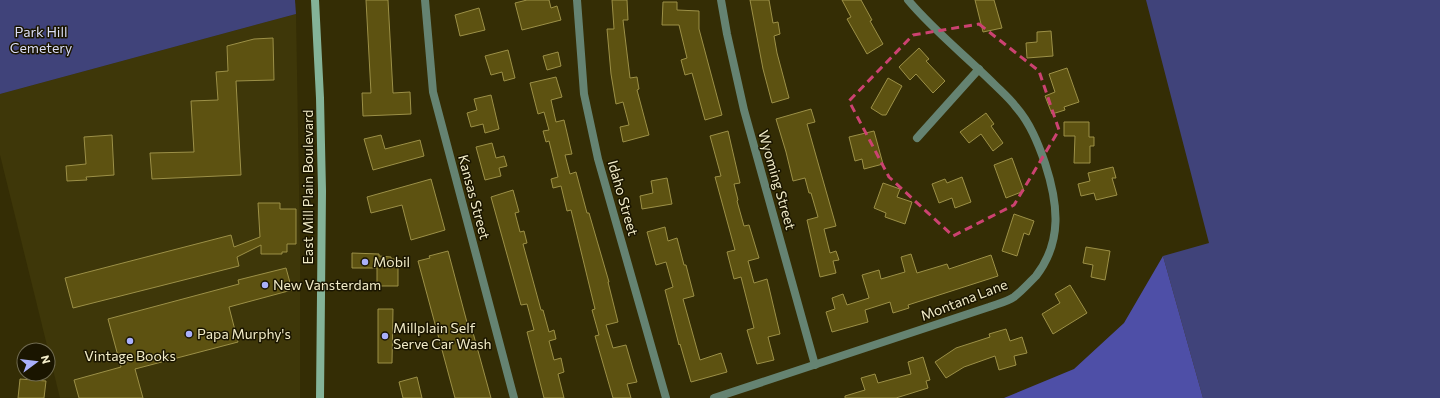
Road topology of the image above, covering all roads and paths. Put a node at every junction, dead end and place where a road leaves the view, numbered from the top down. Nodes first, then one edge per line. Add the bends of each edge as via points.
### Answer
1 (315, 0) edge
2 (425, 0) edge
3 (577, 0) edge
4 (722, 0) edge
5 (908, 0) edge
6 (979, 69) junction
7 (917, 138) dead end
8 (815, 365) junction
9 (320, 398) edge
10 (514, 398) edge
11 (666, 398) edge
12 (714, 398) edge

1 - 9 main road, East Mill Plain Boulevard via 322,191
2 - 10 street, Kansas Street via 433,92
3 - 11 street, Idaho Street via 584,94 598,159
4 - 8 street, Wyoming Street via 744,110
5 - 6 street, Montana Lane
6 - 7 street
6 - 8 street, Montana Lane via 1016,106 1038,144 1049,176 1057,222 1053,245 1044,266 1013,297
8 - 12 street, Montana Lane

